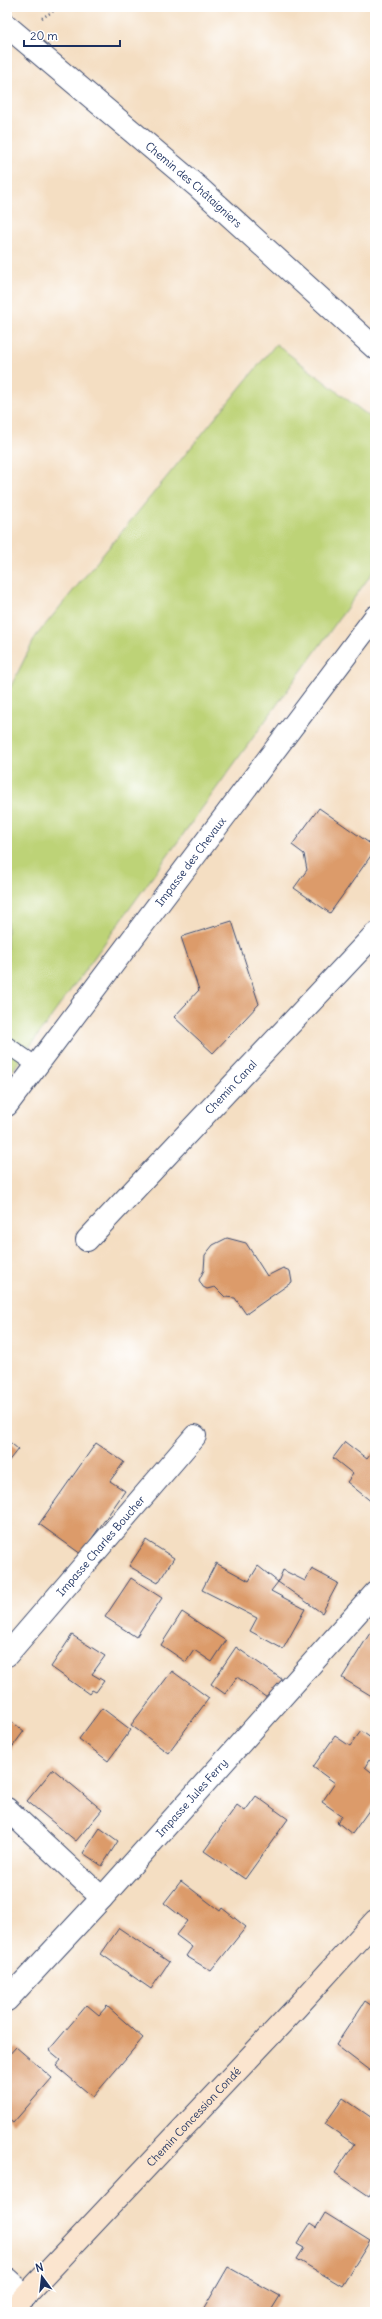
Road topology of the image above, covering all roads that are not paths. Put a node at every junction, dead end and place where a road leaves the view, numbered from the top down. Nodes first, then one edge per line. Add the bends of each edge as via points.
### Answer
1 (7, 26) edge
2 (375, 348) edge
3 (375, 617) edge
4 (375, 934) edge
5 (7, 1046) edge
6 (37, 1066) junction
7 (7, 1105) edge
8 (87, 1240) dead end
9 (196, 1436) dead end
10 (375, 1593) edge
11 (7, 1655) edge
12 (7, 1809) edge
13 (102, 1898) junction
14 (375, 1921) edge
15 (7, 2000) edge
16 (7, 2279) edge
17 (26, 2296) junction
18 (10, 2312) edge

1 - 2 street, Chemin des Châtaigniers via 198,187
3 - 6 street, Impasse des Chevaux
4 - 8 street, Chemin Canal
5 - 6 lane
6 - 7 street, Impasse des Chevaux
9 - 11 street, Impasse Charles Boucher
10 - 13 street, Impasse Jules Ferry
12 - 13 street
13 - 15 street, Impasse Jules Ferry
14 - 17 street, Chemin Concession Condé via 298,2007
16 - 17 street
17 - 18 street, Chemin Concession Condé

